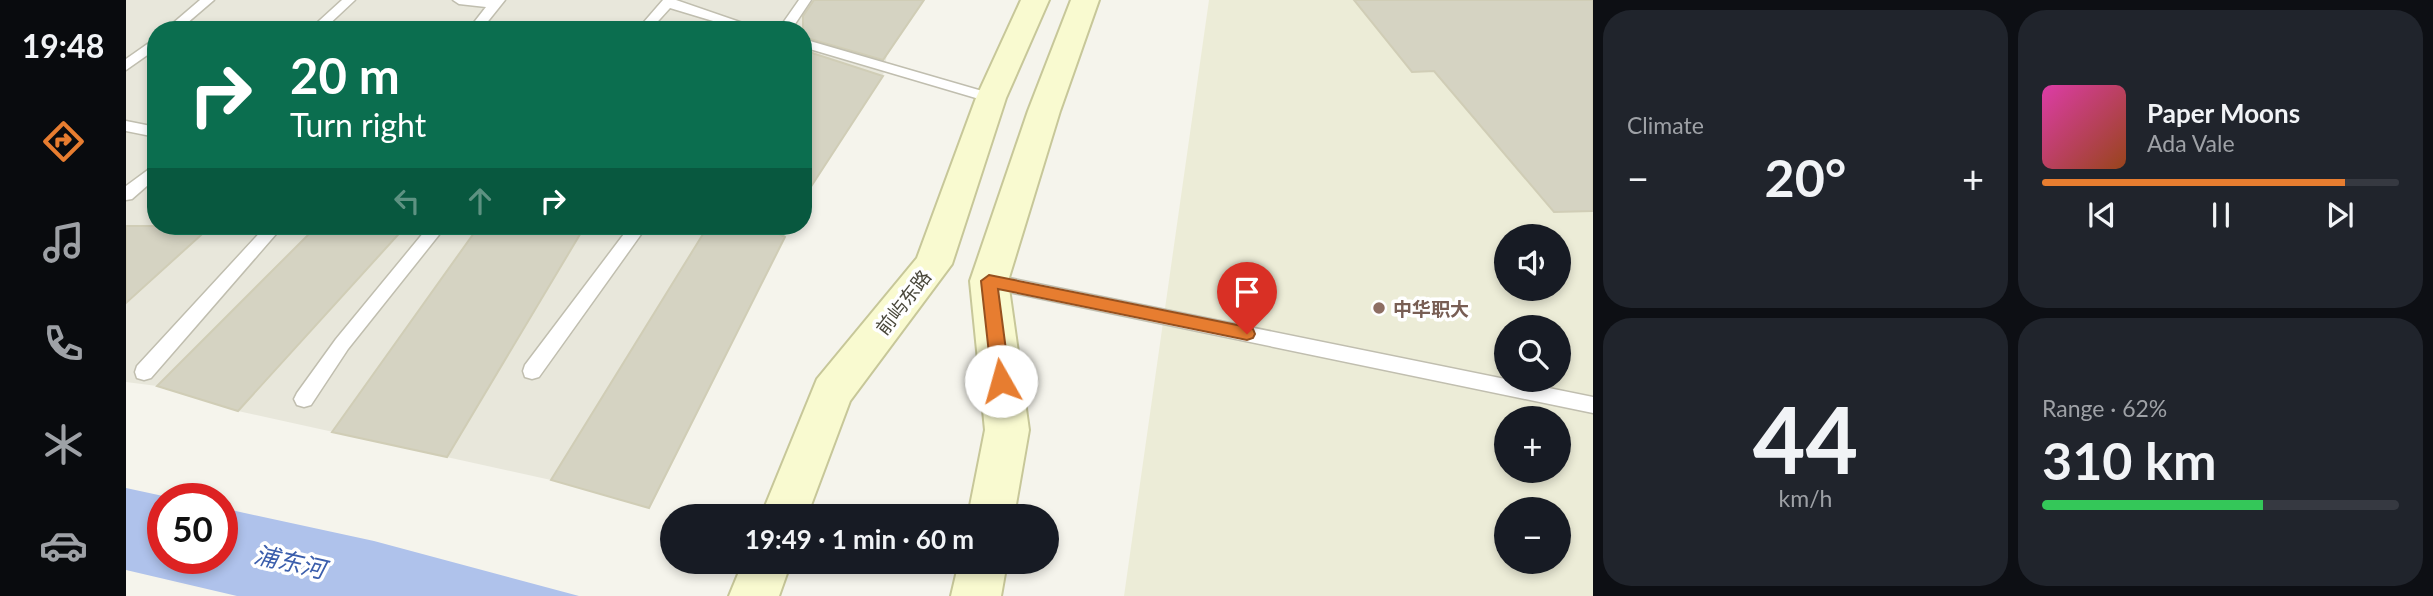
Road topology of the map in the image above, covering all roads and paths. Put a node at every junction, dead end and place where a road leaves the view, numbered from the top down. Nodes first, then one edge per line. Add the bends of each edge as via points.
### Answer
1 (208, 0) edge
2 (349, 0) edge
3 (459, 0) edge
4 (805, 0) edge
5 (1035, 0) edge
6 (1085, 0) edge
7 (497, 2) edge
8 (669, 2) edge
9 (182, 21) edge
10 (325, 21) edge
11 (481, 21) edge
12 (651, 21) edge
13 (729, 21) edge
14 (790, 21) edge
15 (812, 46) edge
16 (147, 49) edge
17 (126, 66) edge
18 (991, 98) junction
19 (126, 126) edge
20 (147, 130) edge
21 (147, 177) edge
22 (126, 195) edge
23 (267, 235) edge
24 (431, 235) edge
25 (632, 235) edge
26 (989, 281) junction
27 (144, 372) dead end
28 (532, 372) dead end
29 (304, 399) dead end
30 (1593, 405) edge
31 (789, 504) edge
32 (993, 504) edge
33 (981, 574) edge
34 (976, 596) edge

1 - 9 lane
2 - 10 lane
3 - 7 lane
4 - 14 lane
5 - 18 main road, 前屿东路
6 - 26 main road
7 - 11 lane
8 - 12 lane
8 - 13 lane
15 - 18 lane
16 - 17 lane
18 - 31 main road, 前屿东路 via 933,264 832,391
19 - 20 lane
21 - 22 lane
23 - 27 lane
24 - 29 lane via 342,344
25 - 28 lane
26 - 30 lane
26 - 32 main road via 1007,430
33 - 34 main road

